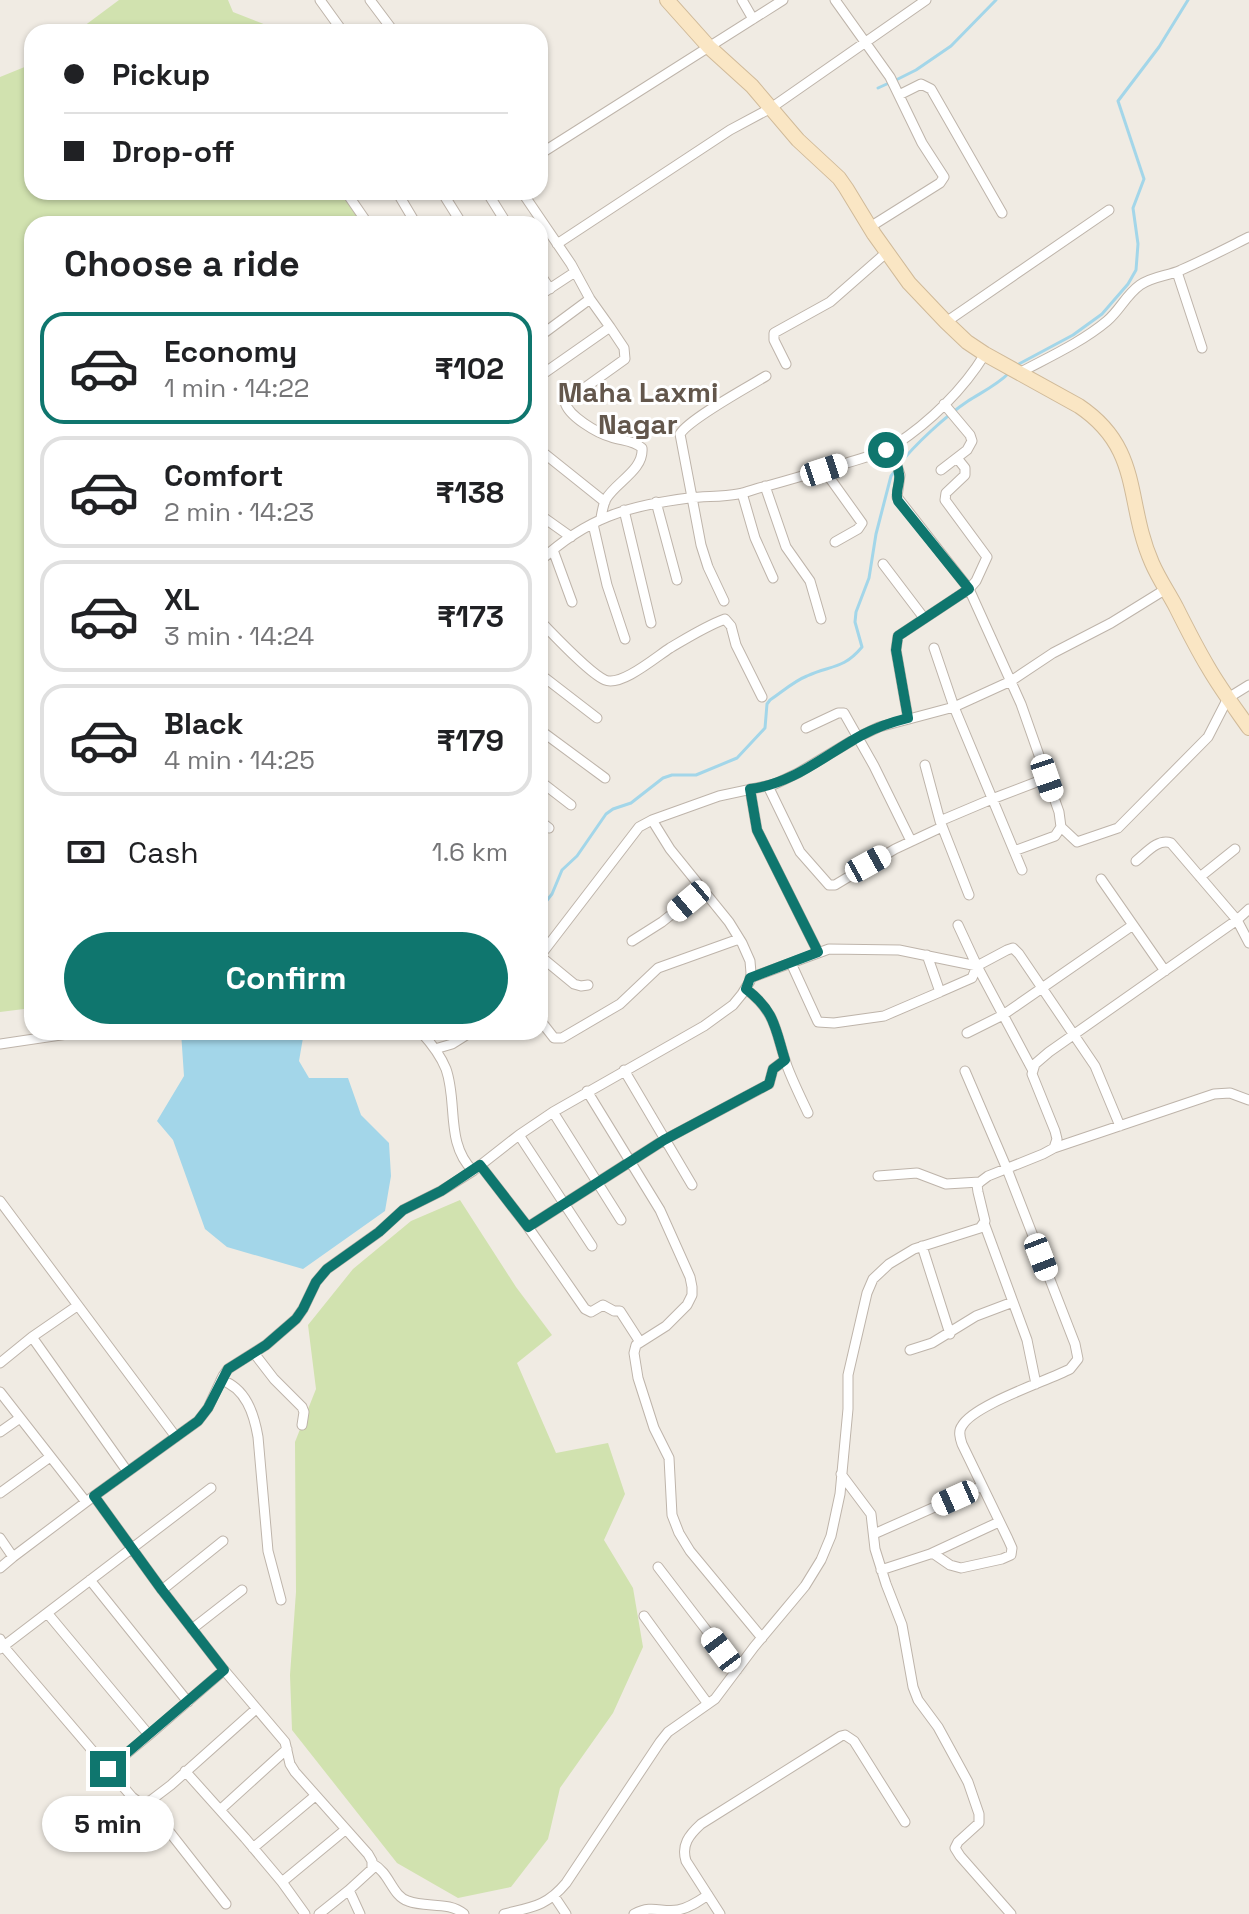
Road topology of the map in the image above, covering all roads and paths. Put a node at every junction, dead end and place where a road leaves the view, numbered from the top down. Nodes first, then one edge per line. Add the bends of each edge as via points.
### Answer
1 (320, 0) edge
2 (370, 0) edge
3 (667, 0) edge
4 (742, 0) edge
5 (783, 0) edge
6 (835, 0) edge
7 (926, 0) edge
8 (914, 3) edge
9 (753, 19) junction
10 (337, 24) edge
11 (388, 24) edge
12 (866, 42) junction
13 (709, 47) junction
14 (897, 91) junction
15 (771, 108) junction
16 (548, 149) edge
17 (1109, 210) dead end
18 (1002, 213) dead end
19 (870, 227) junction
20 (548, 231) edge
21 (1249, 237) edge
22 (557, 244) junction
23 (887, 252) junction
24 (575, 272) junction
25 (1177, 272) junction
26 (548, 286) edge
27 (550, 289) joint
28 (590, 299) junction
29 (946, 322) junction
30 (610, 327) junction
31 (548, 330) edge
32 (1202, 348) dead end
33 (985, 354) junction
34 (786, 364) dead end
35 (548, 370) edge
36 (1016, 370) junction
37 (766, 376) dead end
38 (950, 410) junction
39 (891, 447) junction
40 (548, 456) edge
41 (957, 458) junction
42 (824, 470) junction
43 (941, 470) dead end
44 (765, 486) junction
45 (742, 493) junction
46 (692, 497) junction
47 (605, 502) junction
48 (656, 502) junction
49 (624, 510) junction
50 (548, 521) edge
51 (597, 521) junction
52 (571, 537) junction
53 (835, 542) dead end
54 (553, 550) junction
55 (548, 554) edge
56 (883, 564) dead end
57 (773, 578) dead end
58 (677, 580) dead end
59 (969, 589) junction
60 (1166, 589) junction
61 (724, 601) dead end
62 (572, 602) dead end
63 (924, 618) junction
64 (821, 619) dead end
65 (651, 623) dead end
66 (548, 629) edge
67 (625, 639) dead end
68 (934, 648) dead end
69 (548, 680) edge
70 (1011, 681) junction
71 (1249, 685) edge
72 (762, 697) dead end
73 (1228, 698) junction
74 (954, 707) junction
75 (597, 718) dead end
76 (908, 718) junction
77 (806, 728) dead end
78 (1249, 728) edge
79 (548, 736) edge
80 (858, 737) junction
81 (925, 765) dead end
82 (605, 778) dead end
83 (1047, 778) junction
84 (768, 786) junction
85 (548, 787) edge
86 (750, 789) junction
87 (992, 799) junction
88 (571, 805) dead end
89 (652, 820) junction
90 (941, 824) junction
91 (1061, 827) junction
92 (911, 841) junction
93 (1235, 849) dead end
94 (1014, 851) junction
95 (1136, 861) dead end
96 (1022, 870) dead end
97 (1200, 877) junction
98 (1101, 879) dead end
99 (702, 890) junction
100 (969, 895) dead end
101 (1249, 909) edge
102 (1237, 920) junction
103 (958, 925) dead end
104 (1133, 925) junction
105 (739, 939) junction
106 (632, 941) dead end
107 (1249, 943) edge
108 (548, 945) edge
109 (818, 952) junction
110 (927, 955) junction
111 (548, 963) edge
112 (791, 963) junction
113 (977, 966) junction
114 (1165, 971) junction
115 (750, 978) junction
116 (588, 985) dead end
117 (746, 989) junction
118 (1041, 989) junction
119 (940, 992) junction
120 (1003, 1015) junction
121 (548, 1030) edge
122 (967, 1033) dead end
123 (1074, 1034) junction
124 (27, 1040) edge
125 (428, 1040) edge
126 (458, 1040) edge
127 (0, 1044) edge
128 (435, 1049) junction
129 (785, 1060) junction
130 (1032, 1069) junction
131 (624, 1070) junction
132 (965, 1071) dead end
133 (587, 1091) junction
134 (1249, 1100) edge
135 (553, 1112) junction
136 (808, 1113) dead end
137 (1120, 1126) junction
138 (519, 1135) junction
139 (664, 1140) junction
140 (1054, 1148) junction
141 (631, 1161) junction
142 (476, 1168) junction
143 (1007, 1169) junction
144 (878, 1176) dead end
145 (598, 1182) junction
146 (980, 1182) junction
147 (692, 1185) dead end
148 (0, 1201) edge
149 (564, 1204) junction
150 (621, 1220) dead end
151 (984, 1223) junction
152 (528, 1227) junction
153 (592, 1246) dead end
154 (922, 1246) junction
155 (1013, 1302) junction
156 (77, 1306) junction
157 (950, 1334) junction
158 (32, 1337) junction
159 (640, 1342) junction
160 (910, 1350) dead end
161 (254, 1353) junction
162 (0, 1363) edge
163 (221, 1380) junction
164 (1036, 1384) junction
165 (0, 1392) edge
166 (20, 1418) junction
167 (302, 1425) dead end
168 (0, 1432) edge
169 (176, 1437) junction
170 (50, 1457) junction
171 (127, 1471) junction
172 (841, 1474) junction
173 (982, 1486) junction
174 (211, 1488) dead end
175 (0, 1493) edge
176 (90, 1499) junction
177 (999, 1522) junction
178 (874, 1534) junction
179 (0, 1538) edge
180 (223, 1541) dead end
181 (131, 1548) junction
182 (930, 1554) junction
183 (13, 1557) junction
184 (658, 1567) dead end
185 (0, 1568) edge
186 (881, 1570) junction
187 (90, 1580) junction
188 (162, 1590) junction
189 (242, 1590) dead end
190 (281, 1600) dead end
191 (48, 1614) junction
192 (644, 1616) dead end
193 (192, 1629) junction
194 (762, 1638) junction
195 (1, 1645) edge
196 (224, 1670) junction
197 (737, 1670) junction
198 (188, 1702) junction
199 (708, 1704) junction
200 (256, 1709) junction
201 (149, 1735) junction
202 (287, 1749) junction
203 (108, 1769) junction
204 (185, 1771) junction
205 (315, 1796) junction
206 (146, 1802) junction
207 (221, 1809) junction
208 (905, 1822) dead end
209 (345, 1830) junction
210 (253, 1848) junction
211 (373, 1864) junction
212 (282, 1882) junction
213 (349, 1890) junction
214 (708, 1895) junction
215 (554, 1896) junction
216 (226, 1904) dead end
217 (305, 1914) edge
218 (319, 1914) edge
219 (360, 1914) edge
220 (464, 1914) edge
221 (504, 1914) edge
222 (566, 1914) edge
223 (634, 1914) edge
224 (720, 1914) edge
225 (1011, 1914) edge

1 - 10 street
2 - 11 street
3 - 13 street
4 - 9 street
5 - 9 street
6 - 12 street
7 - 8 street
8 - 12 street
9 - 13 street
12 - 14 street
12 - 15 street
13 - 15 street
13 - 16 street
14 - 18 street via 921,84 931,89
14 - 19 street via 944,179
15 - 19 street via 839,178
15 - 22 street
17 - 29 street
19 - 23 street
20 - 22 street
21 - 25 street
22 - 24 street
23 - 29 street
23 - 34 street via 830,302 774,333
24 - 27 street
24 - 28 street
25 - 32 street
25 - 36 street via 1142,284 1086,336
26 - 27 street
28 - 30 street
28 - 31 street
29 - 33 street
30 - 35 street
30 - 47 street via 625,359 565,402 598,432 642,448 637,466
33 - 36 street
33 - 38 street
36 - 60 street via 1093,416 1113,438 1124,460 1147,550
37 - 46 street via 682,430
38 - 39 street
38 - 41 street via 972,441
39 - 42 street
39 - 59 street via 898,468 898,501
40 - 47 street
41 - 43 street
41 - 59 street via 965,475 945,500 987,557
42 - 44 street
42 - 53 street via 862,523
44 - 45 street
44 - 64 street via 786,547 810,581
45 - 46 street
45 - 57 street
46 - 48 street
46 - 61 street via 705,557
47 - 51 street
48 - 49 street
48 - 58 street
49 - 51 street
49 - 65 street
50 - 52 street
51 - 52 street
51 - 67 street via 607,585
52 - 54 street
54 - 55 street
54 - 62 street
56 - 63 street
59 - 63 street
59 - 70 street
60 - 70 street
60 - 73 street
63 - 76 street via 901,633 896,645
66 - 72 street via 593,672 612,682 725,619
68 - 74 street
69 - 75 street
70 - 74 street
70 - 83 street
71 - 73 street
73 - 78 street
73 - 91 street via 1201,746 1118,828 1077,842
74 - 76 street
74 - 87 street
76 - 80 street
77 - 80 street via 841,712
79 - 82 street
80 - 84 street
80 - 92 street
81 - 90 street
83 - 87 street
83 - 91 street
84 - 86 street
84 - 92 street via 800,852 829,885
85 - 88 street
86 - 89 street
86 - 109 street via 757,830
87 - 90 street
87 - 94 street
89 - 99 street
89 - 108 street via 633,833
90 - 92 street
90 - 100 street
91 - 94 street via 1055,836
93 - 97 street
94 - 96 street
95 - 97 street via 1160,842 1168,842
97 - 102 street
98 - 104 street
99 - 105 street
99 - 106 street
101 - 102 street
102 - 107 street
102 - 114 street
103 - 113 street
104 - 114 street
104 - 118 street
105 - 115 street via 750,961
105 - 121 street via 661,966 620,1004 562,1038
109 - 110 street via 899,950
109 - 112 street
110 - 113 street
110 - 119 street
111 - 116 street via 574,984
112 - 115 street
112 - 119 street via 818,1022 884,1016
113 - 118 street via 1013,948
113 - 119 street via 972,978
113 - 120 street
114 - 123 street
115 - 117 street
117 - 129 street via 774,1022
117 - 131 street via 717,1017
118 - 120 street
118 - 123 street
120 - 122 street
120 - 130 street
123 - 130 street
123 - 137 street via 1095,1066
124 - 127 street
125 - 128 street
126 - 128 street
128 - 142 street via 448,1078 456,1142 465,1163
129 - 136 street
129 - 139 street via 773,1069 769,1084
130 - 140 street via 1055,1131
131 - 133 street
131 - 139 street
132 - 143 street
133 - 135 street
133 - 141 street
134 - 137 street via 1214,1094
135 - 138 street
135 - 145 street
137 - 140 street
138 - 142 street
138 - 149 street
139 - 141 street
139 - 147 street
140 - 143 street
141 - 145 street
141 - 159 street via 664,1218 692,1287 678,1315
142 - 152 street
142 - 161 street via 403,1210 327,1269 296,1319
143 - 146 street
143 - 164 street via 1078,1354 1070,1369
144 - 146 street via 917,1173 946,1184
145 - 149 street
145 - 150 street
146 - 151 street
148 - 156 street
149 - 152 street
149 - 153 street
151 - 154 street
151 - 155 street
152 - 159 street via 585,1309 591,1312 603,1305 620,1311
154 - 157 street
154 - 172 street via 880,1271 867,1293 848,1375
155 - 157 street via 976,1316
155 - 164 street
156 - 158 street
156 - 169 street
157 - 160 street
158 - 162 street
158 - 171 street
159 - 194 street via 634,1353 638,1378 669,1458 675,1525
161 - 163 street via 228,1369
161 - 167 street via 302,1407
163 - 169 street via 204,1414
163 - 190 street via 238,1389 254,1419 268,1551
164 - 173 street via 991,1404 962,1425 962,1444
165 - 166 street
166 - 168 street
166 - 170 street
169 - 171 street
170 - 175 street
170 - 176 street
171 - 176 street
172 - 178 street via 868,1509
172 - 194 street via 836,1517 821,1560
173 - 177 street
173 - 178 street
174 - 181 street
176 - 181 street
176 - 183 street
177 - 182 street
177 - 182 street via 1012,1548 1008,1557 961,1568
178 - 186 street
179 - 183 street
180 - 188 street
181 - 187 street
181 - 188 street
182 - 186 street
183 - 185 street
184 - 197 street
186 - 225 street via 902,1625 915,1693 961,1768 979,1814 979,1823 955,1848
187 - 191 street
187 - 198 street
188 - 193 street
189 - 193 street
191 - 195 street
191 - 201 street
192 - 199 street
193 - 196 street
194 - 197 street
195 - 203 street
196 - 198 street
196 - 200 street
197 - 199 street
198 - 201 street
199 - 215 street via 668,1732
200 - 202 street
200 - 204 street
201 - 203 street
202 - 205 street via 291,1768
202 - 207 street
203 - 206 street via 132,1797
204 - 206 street
204 - 207 street
205 - 209 street
205 - 210 street
206 - 216 street
207 - 210 street
208 - 214 street via 854,1741 841,1736 694,1831 684,1853
209 - 211 street
209 - 212 street
210 - 212 street
211 - 213 street
211 - 220 street via 406,1901 456,1908
212 - 217 street
213 - 218 street
213 - 219 street
214 - 223 street via 682,1909 650,1908
214 - 224 street
215 - 221 street
215 - 222 street

